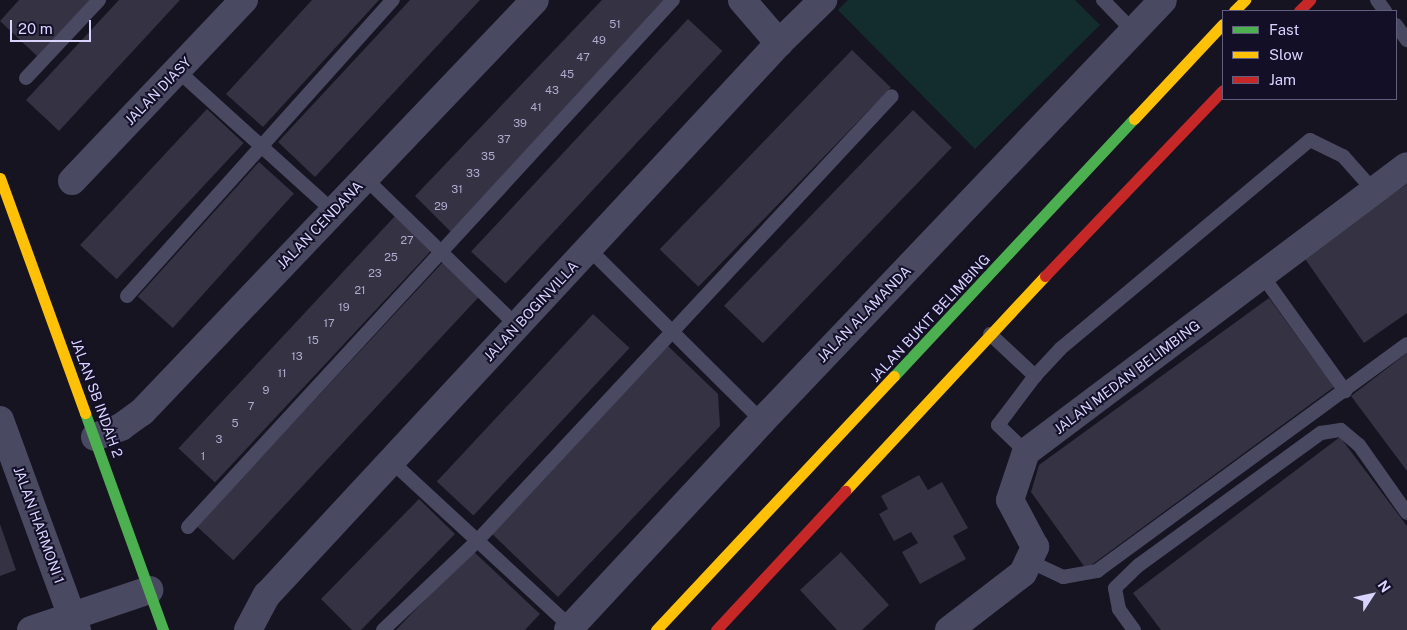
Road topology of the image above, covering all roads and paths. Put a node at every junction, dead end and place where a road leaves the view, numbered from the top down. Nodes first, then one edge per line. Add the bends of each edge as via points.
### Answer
1 (99, 0) edge
2 (244, 0) edge
3 (393, 0) edge
4 (535, 0) edge
5 (673, 0) edge
6 (742, 0) edge
7 (823, 0) edge
8 (1103, 0) edge
9 (1163, 0) edge
10 (1245, 0) edge
11 (1310, 0) edge
12 (1235, 10) edge
13 (1300, 10) edge
14 (1222, 25) edge
15 (1397, 26) edge
16 (1133, 31) junction
17 (1407, 40) edge
18 (779, 43) junction
19 (177, 70) junction
20 (26, 78) dead end
21 (1222, 91) edge
22 (892, 96) dead end
23 (263, 146) junction
24 (1407, 166) edge
25 (0, 178) edge
26 (365, 178) junction
27 (72, 181) dead end
28 (1374, 191) junction
29 (333, 211) junction
30 (589, 249) junction
31 (440, 252) junction
32 (1262, 275) junction
33 (127, 296) dead end
34 (517, 326) junction
35 (672, 330) junction
36 (990, 334) junction
37 (1407, 344) edge
38 (1036, 376) junction
39 (1345, 391) junction
40 (0, 420) edge
41 (762, 421) junction
42 (95, 437) junction
43 (1026, 452) junction
44 (391, 462) junction
45 (1407, 512) edge
46 (188, 527) dead end
47 (477, 541) junction
48 (1029, 561) junction
49 (149, 590) junction
50 (75, 623) edge
51 (570, 628) edge
52 (31, 630) edge
53 (164, 630) edge
54 (248, 630) edge
55 (383, 630) edge
56 (656, 630) edge
57 (716, 630) edge
58 (949, 630) edge
59 (1134, 630) edge

1 - 20 lane
2 - 19 street, JALAN DIASY
3 - 23 lane
4 - 26 street, JALAN CENDANA
5 - 31 lane
6 - 18 street
7 - 18 street, JALAN BOGINVILLA
8 - 16 lane
9 - 16 street, JALAN ALAMANDA
10 - 12 main road
11 - 13 main road
14 - 56 main road, JALAN BUKIT BELIMBING
15 - 17 lane
16 - 41 street, JALAN ALAMANDA
18 - 30 street, JALAN BOGINVILLA
19 - 23 lane
19 - 27 street, JALAN DIASY
21 - 36 main road
22 - 35 lane
23 - 29 lane
23 - 33 lane
24 - 28 street, JALAN MEDAN BELIMBING
25 - 42 main road, JALAN SB INDAH 2
26 - 29 street, JALAN CENDANA
26 - 31 lane
28 - 32 street, JALAN MEDAN BELIMBING
28 - 38 lane via 1343,156 1310,140 1060,349
29 - 42 street, JALAN CENDANA via 142,412 121,427
30 - 34 street, JALAN BOGINVILLA
30 - 35 lane
31 - 34 lane
31 - 46 lane
32 - 39 lane
32 - 43 street, JALAN MEDAN BELIMBING
34 - 44 street, JALAN BOGINVILLA
35 - 41 lane
35 - 47 lane
36 - 38 lane
36 - 57 main road
37 - 39 lane
38 - 43 lane via 998,425
39 - 48 lane via 1097,571 1063,576
40 - 50 street, JALAN HARMONI 1
41 - 51 street, JALAN ALAMANDA
42 - 49 main road, JALAN SB INDAH 2
43 - 48 street via 1010,500 1035,547
44 - 47 lane
44 - 54 street, JALAN BOGINVILLA via 267,595
45 - 59 lane via 1359,445 1341,430 1321,433 1139,565 1115,588 1119,609
47 - 51 lane
47 - 55 lane
48 - 58 street via 1023,573
49 - 50 street
49 - 53 main road, JALAN SB INDAH 2
50 - 52 street

